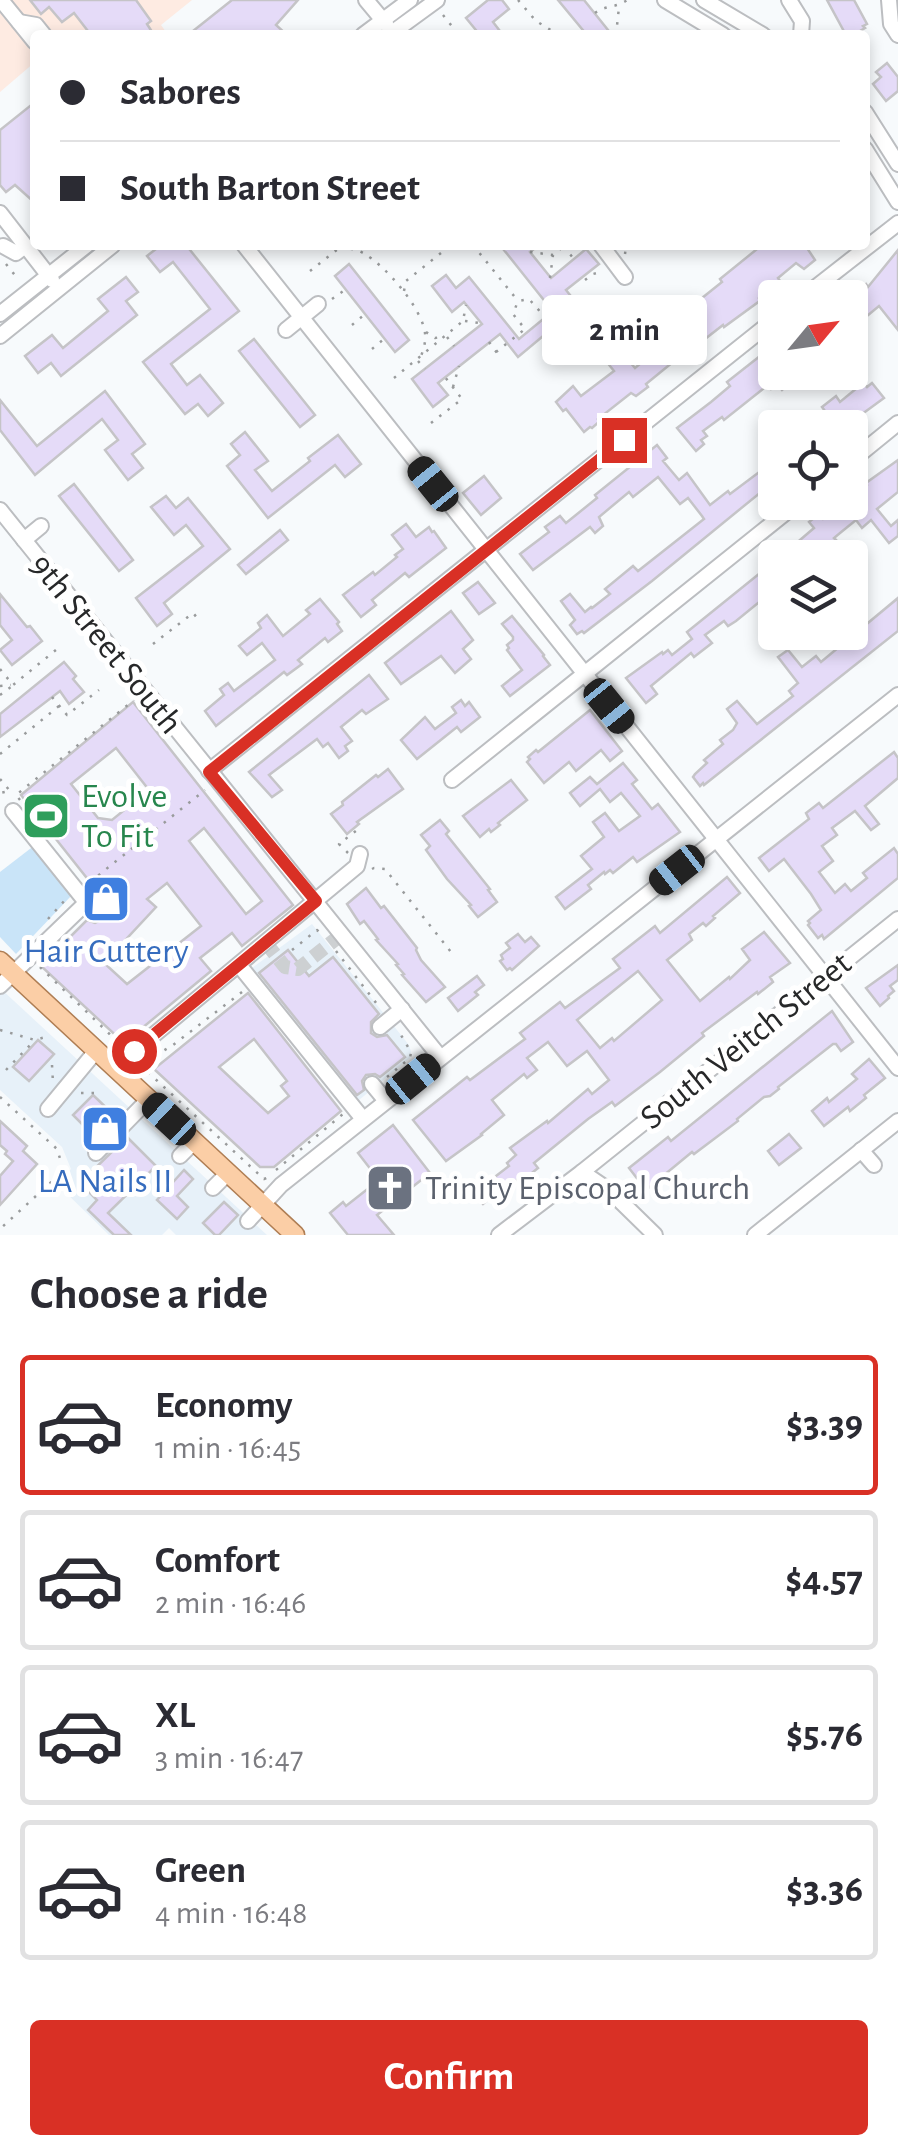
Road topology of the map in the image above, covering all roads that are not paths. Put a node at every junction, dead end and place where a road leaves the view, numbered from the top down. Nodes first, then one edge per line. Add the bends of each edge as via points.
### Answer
1 (2, 0) edge
2 (366, 0) edge
3 (410, 0) edge
4 (665, 0) edge
5 (704, 0) edge
6 (789, 0) edge
7 (889, 0) edge
8 (440, 7) edge
9 (19, 22) junction
10 (388, 29) edge
11 (40, 30) edge
12 (716, 30) edge
13 (755, 30) edge
14 (801, 30) edge
15 (898, 35) edge
16 (30, 36) edge
17 (870, 120) edge
18 (870, 157) edge
19 (898, 164) edge
20 (898, 202) edge
21 (0, 213) edge
22 (898, 223) edge
23 (870, 245) edge
24 (25, 246) junction
25 (81, 250) edge
26 (107, 250) edge
27 (248, 250) edge
28 (863, 250) edge
29 (2, 252) edge
30 (617, 260) edge
31 (48, 276) junction
32 (625, 277) dead end
33 (825, 280) edge
34 (59, 288) junction
35 (325, 302) road end
36 (0, 314) edge
37 (302, 317) junction
38 (286, 330) dead end
39 (758, 333) edge
40 (0, 336) edge
41 (898, 423) edge
42 (868, 447) edge
43 (0, 510) edge
44 (777, 520) edge
45 (41, 526) dead end
46 (24, 540) junction
47 (486, 550) junction
48 (584, 675) junction
49 (898, 696) edge
50 (209, 772) junction
51 (452, 780) dead end
52 (21, 811) road end
53 (716, 839) junction
54 (355, 855) road end
55 (316, 901) junction
56 (898, 919) edge
57 (257, 950) junction
58 (269, 964) tunnel mouth
59 (240, 965) junction
60 (4, 974) edge
61 (826, 977) junction
62 (402, 1009) junction
63 (380, 1027) dead end
64 (96, 1051) junction
65 (440, 1057) junction
66 (114, 1068) junction
67 (898, 1068) edge
68 (372, 1084) dead end
69 (148, 1100) junction
70 (386, 1101) junction
71 (48, 1109) dead end
72 (363, 1119) junction
73 (898, 1121) edge
74 (194, 1142) junction
75 (861, 1150) junction
76 (96, 1154) dead end
77 (180, 1156) dead end
78 (874, 1165) dead end
79 (582, 1172) junction
80 (228, 1173) junction
81 (213, 1188) dead end
82 (263, 1206) junction
83 (248, 1221) dead end
84 (764, 1232) edge
85 (504, 1234) edge
86 (294, 1235) edge
87 (656, 1235) edge

1 - 9 street
2 - 10 street
3 - 10 street
4 - 12 street
5 - 13 street
6 - 14 street
7 - 15 street
8 - 10 street
9 - 11 street
9 - 16 street
17 - 19 street
18 - 20 street
21 - 24 street
22 - 23 street
24 - 29 street
24 - 31 street
25 - 31 street
26 - 34 street
27 - 37 street
28 - 33 street
30 - 32 street
31 - 34 street
31 - 36 street
34 - 40 street
35 - 37 street
37 - 38 street
37 - 47 street
39 - 47 street
41 - 42 street
43 - 46 street, 9th Street South
44 - 48 street
45 - 46 street
46 - 50 street, 9th Street South
47 - 48 street
47 - 50 street
48 - 51 street
48 - 53 street
49 - 53 street
50 - 55 street, 9th Street South
52 - 60 street via 81,900
53 - 61 street
53 - 65 street
54 - 55 street via 357,866
55 - 57 street
55 - 62 street, 9th Street South
56 - 61 street, South Veitch Street
57 - 58 street
57 - 59 street
59 - 66 street via 173,1011
59 - 72 street
60 - 64 main road
61 - 67 street
61 - 79 street, South Veitch Street
62 - 63 street
62 - 65 street, 9th Street South
64 - 66 main road
64 - 71 street
65 - 70 street
66 - 69 main road
68 - 70 street
69 - 74 main road
69 - 76 street
70 - 72 street
72 - 82 street
73 - 75 street
74 - 77 street
74 - 80 main road
75 - 78 street
75 - 84 street via 836,1180
79 - 85 street, South Veitch Street via 554,1201
79 - 87 street
80 - 81 street
80 - 82 main road
82 - 83 street
82 - 86 main road

